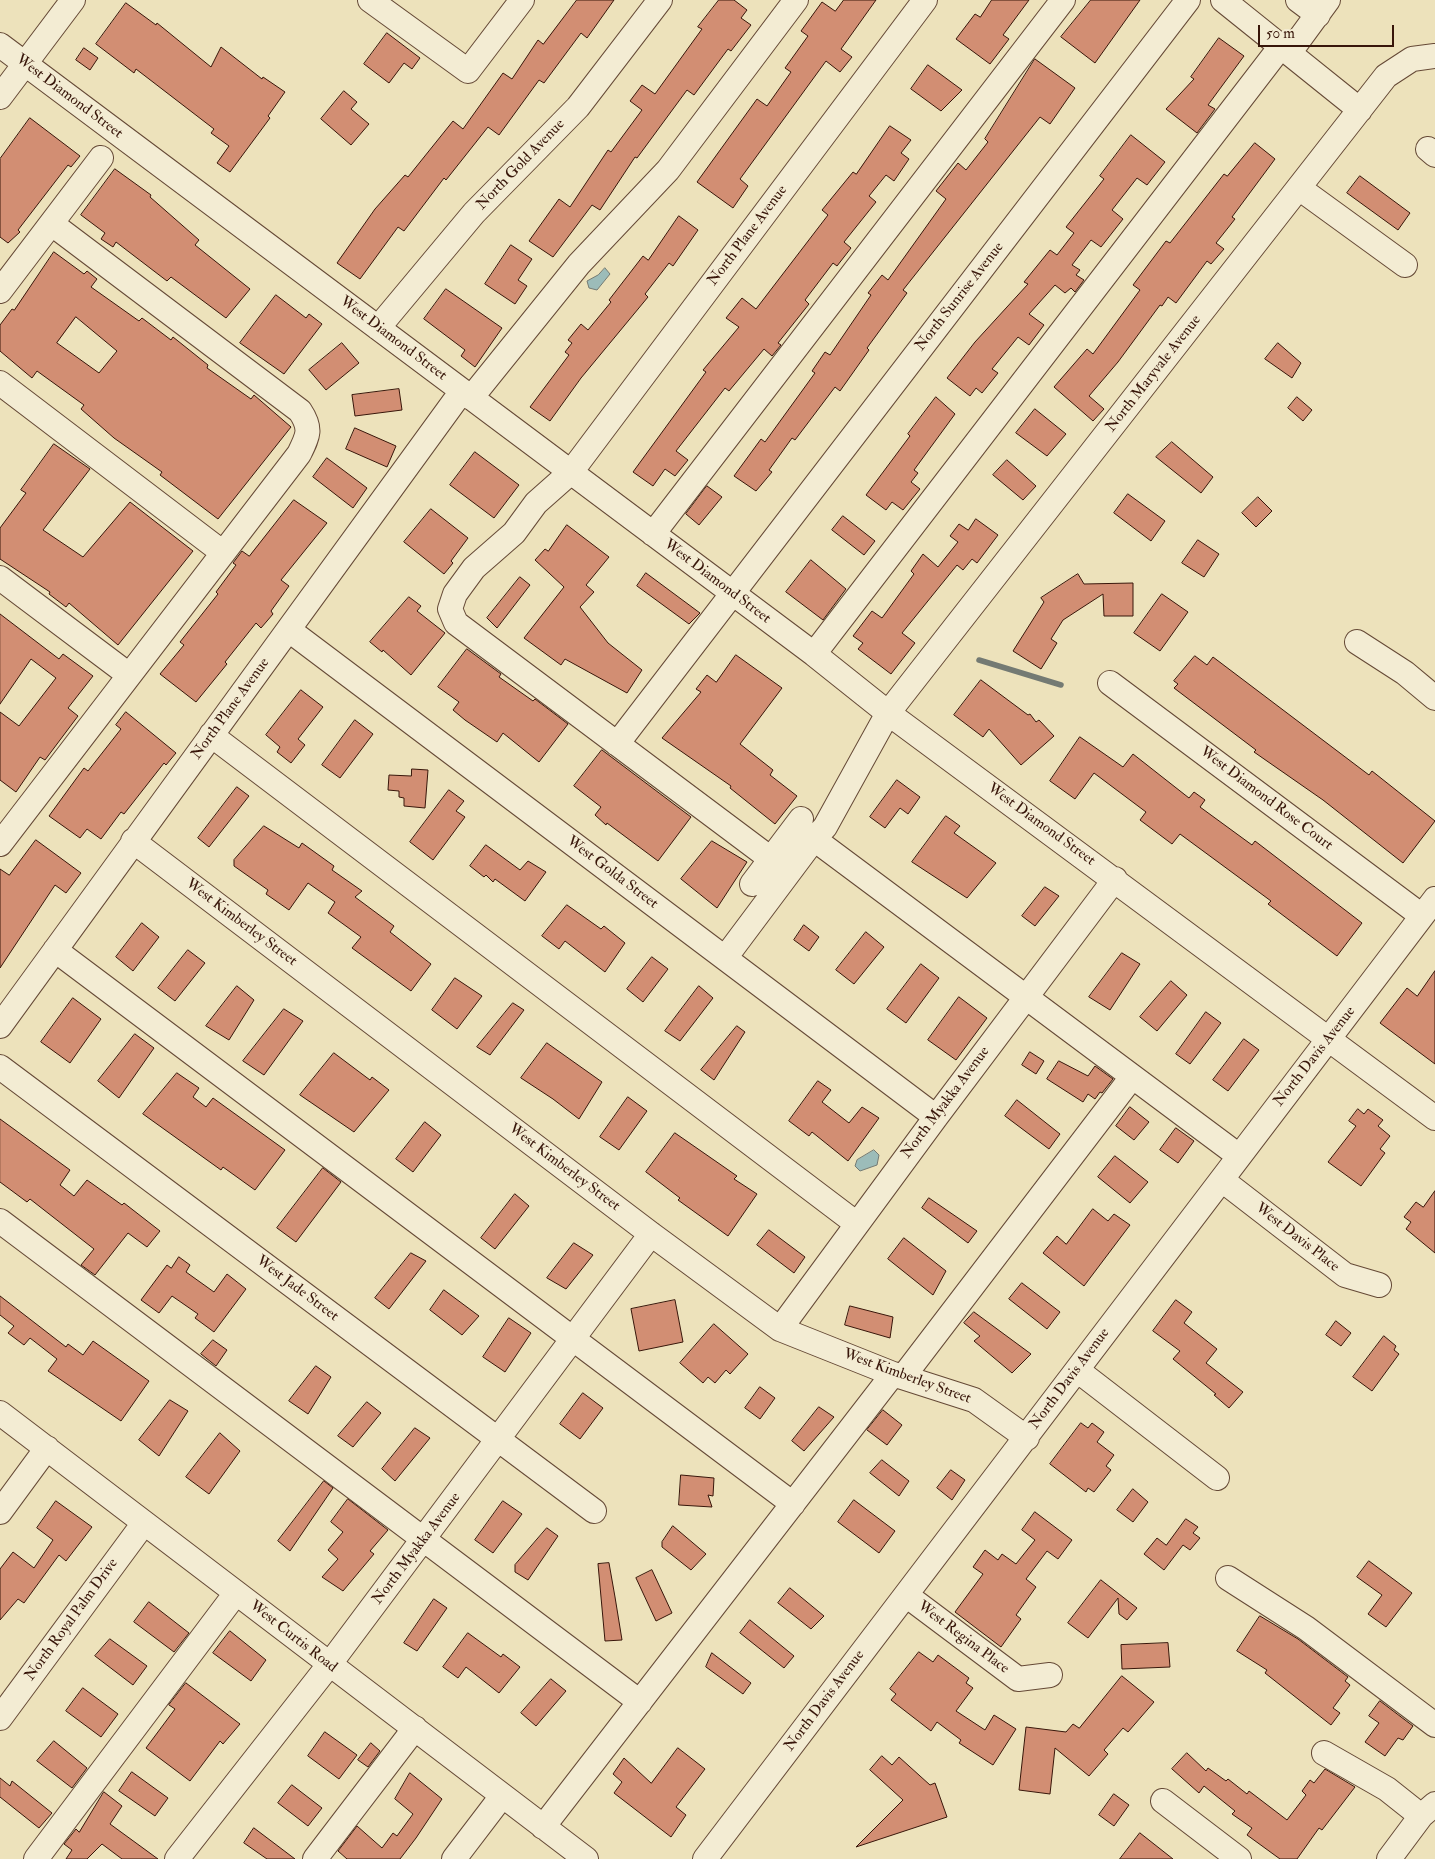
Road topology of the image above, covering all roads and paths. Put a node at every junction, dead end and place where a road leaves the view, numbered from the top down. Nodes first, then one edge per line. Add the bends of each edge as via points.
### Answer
1 (73, 0) edge
2 (370, 0) edge
3 (522, 0) edge
4 (660, 0) edge
5 (796, 0) edge
6 (924, 0) edge
7 (1063, 0) edge
8 (1188, 0) edge
9 (1223, 0) edge
10 (1298, 0) edge
11 (1323, 7) edge
12 (0, 45) edge
13 (1286, 48) junction
14 (1435, 56) edge
15 (25, 64) junction
16 (0, 97) edge
17 (1360, 110) junction
18 (101, 158) dead end
19 (1299, 188) junction
20 (52, 224) junction
21 (1404, 265) dead end
22 (0, 291) edge
23 (378, 328) junction
24 (0, 383) edge
25 (467, 395) junction
26 (570, 472) junction
27 (653, 534) junction
28 (222, 552) junction
29 (1, 581) edge
30 (732, 593) junction
31 (289, 630) junction
32 (1357, 642) dead end
33 (814, 654) junction
34 (129, 674) junction
35 (1110, 683) dead end
36 (1435, 698) edge
37 (888, 713) junction
38 (211, 735) junction
39 (617, 744) junction
40 (801, 819) dead end
41 (814, 839) junction
42 (133, 841) junction
43 (0, 844) edge
44 (771, 860) junction
45 (1115, 879) junction
46 (752, 884) dead end
47 (1429, 907) edge
48 (55, 950) junction
49 (725, 958) junction
50 (1026, 997) junction
51 (0, 1026) edge
52 (1330, 1040) junction
53 (0, 1068) edge
54 (1132, 1076) junction
55 (936, 1117) junction
56 (1435, 1118) edge
57 (1238, 1156) junction
58 (1222, 1180) junction
59 (0, 1221) edge
60 (857, 1224) junction
61 (650, 1234) junction
62 (1379, 1285) dead end
63 (780, 1329) junction
64 (573, 1339) junction
65 (1077, 1370) junction
66 (898, 1376) junction
67 (0, 1413) edge
68 (1026, 1438) junction
69 (499, 1440) junction
70 (47, 1448) junction
71 (1217, 1478) dead end
72 (793, 1504) junction
73 (594, 1511) dead end
74 (0, 1512) edge
75 (144, 1523) junction
76 (424, 1540) junction
77 (1228, 1578) dead end
78 (236, 1592) junction
79 (906, 1595) junction
80 (329, 1665) junction
81 (1050, 1675) dead end
82 (640, 1702) junction
83 (0, 1718) edge
84 (1435, 1725) edge
85 (414, 1728) junction
86 (1324, 1753) dead end
87 (502, 1796) junction
88 (1163, 1801) dead end
89 (1428, 1810) edge
90 (544, 1827) junction
91 (36, 1859) edge
92 (177, 1859) edge
93 (315, 1859) edge
94 (454, 1859) edge
95 (586, 1859) edge
96 (705, 1859) edge
97 (1239, 1859) edge
98 (1389, 1859) edge

1 - 15 street
2 - 3 street via 468,71
4 - 23 street, North Gold Avenue via 578,107 474,213
5 - 25 street, North Plane Avenue via 668,170 579,264
6 - 26 street, North Plane Avenue
7 - 27 street
8 - 30 street, North Sunrise Avenue
9 - 13 street
10 - 11 street
11 - 13 street
12 - 15 street, West Diamond Street
13 - 17 street
13 - 33 street
14 - 17 street, North Maryvale Avenue via 1420,57 1386,76
15 - 16 street
15 - 23 street, West Diamond Street
17 - 19 street, North Maryvale Avenue
18 - 20 street
19 - 21 street
19 - 37 street, North Maryvale Avenue
20 - 22 street
20 - 28 street via 300,411 308,423 307,438 299,454
23 - 25 street, West Diamond Street
24 - 28 street
25 - 26 street, West Diamond Street
25 - 31 street, North Plane Avenue
26 - 27 street, West Diamond Street
26 - 39 street, North Plane Avenue via 536,503 514,533 474,568 455,594 450,609 456,623
27 - 30 street, West Diamond Street
28 - 34 street
29 - 34 street
30 - 33 street, West Diamond Street
30 - 39 street, North Sunrise Avenue
31 - 38 street, North Plane Avenue
31 - 49 street, West Golda Street
32 - 36 street via 1405,673
33 - 37 street, West Diamond Street
34 - 43 street
35 - 47 street, West Diamond Rose Court
37 - 41 street, North Maryvale Avenue via 824,827
37 - 45 street, West Diamond Street
38 - 42 street, North Plane Avenue
38 - 60 street
39 - 44 street
40 - 44 street
41 - 49 street, North Maryvale Avenue
41 - 50 street
42 - 48 street, North Plane Avenue
42 - 61 street, West Kimberley Street
44 - 46 street
45 - 50 street, North Myakka Avenue
45 - 52 street, West Diamond Street
47 - 52 street, North Davis Avenue
48 - 51 street, North Plane Avenue
48 - 64 street
49 - 55 street, West Golda Street
50 - 54 street
50 - 55 street, North Myakka Avenue
52 - 56 street, West Diamond Street
52 - 57 street, North Davis Avenue
53 - 69 street, West Jade Street
54 - 57 street
54 - 66 street
55 - 60 street, North Myakka Avenue
57 - 58 street, North Davis Avenue
58 - 62 street, West Davis Place via 1345,1275
58 - 65 street, North Davis Avenue
59 - 76 street
60 - 63 street, North Myakka Avenue
61 - 63 street, West Kimberley Street
61 - 64 street, North Myakka Avenue
63 - 66 street, West Kimberley Street
64 - 69 street, North Myakka Avenue
64 - 72 street
65 - 68 street, North Davis Avenue
65 - 71 street
66 - 68 street, West Kimberley Street via 974,1400
66 - 72 street
67 - 70 street, West Curtis Road
68 - 79 street, North Davis Avenue
69 - 73 street, West Jade Street
69 - 76 street, North Myakka Avenue
70 - 74 street
70 - 75 street, West Curtis Road
72 - 82 street
75 - 78 street, West Curtis Road
75 - 83 street, North Royal Palm Drive
76 - 80 street, North Myakka Avenue
76 - 82 street
77 - 84 street via 1306,1628
78 - 80 street, West Curtis Road
78 - 91 street
79 - 81 street, West Regina Place via 1018,1679
79 - 96 street, North Davis Avenue
80 - 85 street, West Curtis Road
80 - 92 street, North Myakka Avenue
82 - 90 street
85 - 87 street, West Curtis Road
85 - 93 street
86 - 89 street
87 - 90 street, West Curtis Road
87 - 94 street
88 - 97 street
89 - 98 street
90 - 95 street, West Curtis Road

